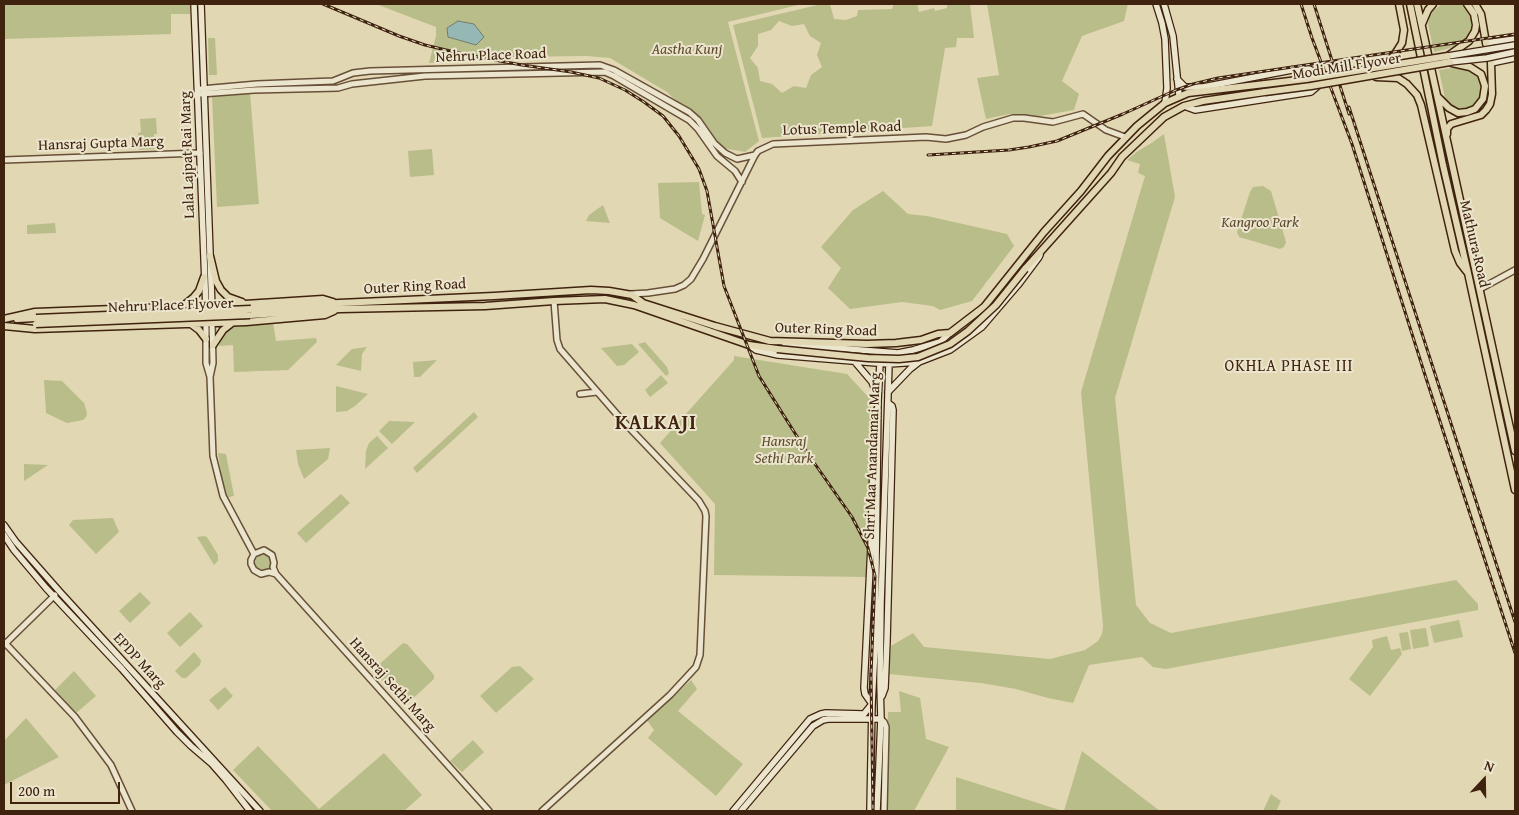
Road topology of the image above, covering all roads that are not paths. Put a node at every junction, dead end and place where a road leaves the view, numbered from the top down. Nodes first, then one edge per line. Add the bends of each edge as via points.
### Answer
1 (194, 4) edge
2 (201, 4) edge
3 (1156, 4) edge
4 (1164, 4) edge
5 (1399, 4) edge
6 (1410, 4) edge
7 (1417, 4) edge
8 (1433, 4) edge
9 (1467, 4) edge
10 (1476, 4) edge
11 (1422, 24) junction
12 (1515, 39) edge
13 (1486, 43) junction
14 (1515, 45) edge
15 (1515, 52) edge
16 (1515, 58) edge
17 (1449, 59) junction
18 (1491, 63) junction
19 (1369, 69) junction
20 (1365, 77) junction
21 (1177, 79) junction
22 (1196, 87) junction
23 (201, 91) junction
24 (1188, 93) junction
25 (1180, 95) junction
26 (1437, 96) junction
27 (1165, 103) junction
28 (1184, 106) junction
29 (1446, 136) junction
30 (1125, 137) junction
31 (200, 153) junction
32 (755, 155) junction
33 (4, 160) edge
34 (742, 182) junction
35 (1040, 250) junction
36 (210, 256) junction
37 (1515, 270) edge
38 (1468, 273) junction
39 (204, 277) junction
40 (1480, 289) junction
41 (631, 294) junction
42 (554, 301) junction
43 (247, 304) junction
44 (209, 305) junction
45 (160, 306) junction
46 (182, 306) junction
47 (339, 306) junction
48 (4, 319) edge
49 (36, 321) junction
50 (233, 322) junction
51 (246, 322) junction
52 (209, 323) junction
53 (159, 324) junction
54 (191, 324) junction
55 (4, 326) edge
56 (950, 333) junction
57 (206, 339) junction
58 (770, 341) junction
59 (213, 345) junction
60 (749, 345) junction
61 (836, 348) junction
62 (922, 348) junction
63 (886, 352) junction
64 (831, 360) junction
65 (926, 360) junction
66 (854, 362) junction
67 (919, 362) junction
68 (880, 363) junction
69 (889, 364) junction
70 (210, 377) junction
71 (598, 392) junction
72 (888, 392) junction
73 (580, 394) dead end
74 (878, 404) junction
75 (1515, 451) edge
76 (1515, 490) edge
77 (4, 525) edge
78 (4, 535) edge
79 (254, 554) junction
80 (273, 567) junction
81 (269, 572) junction
82 (276, 574) junction
83 (57, 594) junction
84 (4, 644) edge
85 (872, 704) junction
86 (871, 719) junction
87 (881, 719) junction
88 (132, 811) edge
89 (250, 811) edge
90 (260, 811) edge
91 (489, 811) edge
92 (542, 811) edge
93 (733, 811) edge
94 (741, 811) edge
95 (870, 811) edge
96 (877, 811) edge
97 (884, 811) edge

1 - 23 main road, Lala Lajpat Rai Marg
2 - 23 main road, Lala Lajpat Rai Marg
3 - 27 main road via 1165,39
4 - 21 main road via 1174,36
5 - 19 main road, bridge via 1404,36 1399,49 1385,62
6 - 38 main road, Mathura Road
7 - 11 main road, Mathura Road
8 - 11 main road
9 - 17 main road via 1476,20 1475,31
10 - 13 main road
11 - 26 main road, Mathura Road
12 - 13 main road
13 - 18 main road
14 - 17 main road, Modi Mill Flyover, bridge
15 - 17 main road, Modi Mill Flyover, bridge via 1487,58
16 - 18 main road
17 - 19 main road, Modi Mill Flyover, bridge
17 - 20 main road, Modi Mill Flyover, bridge
17 - 26 main road via 1478,71 1486,90 1481,103 1471,111 1458,112
18 - 29 main road via 1490,104 1481,115 1451,124
19 - 24 main road, Modi Mill Flyover, bridge
20 - 28 main road, Modi Mill Flyover, bridge
20 - 38 main road, bridge via 1398,78 1417,95 1455,251
21 - 22 main road via 1185,87
21 - 25 main road
22 - 24 main road
22 - 28 main road via 1309,69 1319,78 1311,92 1195,110
23 - 31 main road, Lala Lajpat Rai Marg
23 - 32 street, Nehru Place Road via 257,84 333,81 353,73 370,71 600,65 689,112 725,153 737,159
23 - 34 street, Nehru Place Road via 332,88 425,76 605,72 689,120
23 - 36 main road, Lala Lajpat Rai Marg
24 - 25 main road, Outer Ring Road
25 - 27 main road, Outer Ring Road
26 - 29 main road, Mathura Road
27 - 30 main road, Outer Ring Road
28 - 35 main road via 1164,117 1134,145
29 - 40 main road, Mathura Road
30 - 32 street, Lotus Temple Road via 1079,114 1053,122 1013,118 946,139 780,143 766,146
30 - 56 main road, Outer Ring Road via 984,307
31 - 33 street, Hansraj Gupta Marg
31 - 39 main road, Lala Lajpat Rai Marg
32 - 34 street
34 - 41 street via 691,279 675,289
35 - 60 main road, Outer Ring Road, bridge via 996,305 968,331 950,344 918,357 868,358
35 - 65 main road via 1039,257 1018,285 982,327 950,350
36 - 43 main road via 221,290 234,300
36 - 44 main road, Lala Lajpat Rai Marg
37 - 40 street
38 - 76 main road, Mathura Road
39 - 44 main road, Lala Lajpat Rai Marg
39 - 46 main road via 199,291
40 - 75 main road, Mathura Road
41 - 47 main road, Outer Ring Road via 591,290
41 - 58 main road, Outer Ring Road via 643,303
42 - 47 main road, Outer Ring Road via 485,306
42 - 60 main road, Outer Ring Road via 605,299 621,302
42 - 71 street via 558,346
43 - 44 main road
43 - 47 main road via 323,299
43 - 51 main road via 239,307 237,315
44 - 46 main road
44 - 52 main road
45 - 46 main road
45 - 48 main road via 35,312
45 - 53 main road via 169,315 166,323
47 - 49 main road, Nehru Place Flyover, bridge
47 - 51 main road via 325,315
48 - 49 main road, Nehru Place Flyover
49 - 55 main road, Nehru Place Flyover
50 - 51 main road
50 - 52 main road
50 - 59 main road
52 - 54 main road
52 - 57 street
52 - 59 street
53 - 54 main road
53 - 55 main road via 35,329
54 - 57 main road
56 - 58 main road, Outer Ring Road via 887,344
56 - 62 main road via 940,342
57 - 70 street via 206,363
58 - 61 main road
59 - 70 street
60 - 64 main road via 778,355
61 - 63 main road
61 - 64 main road via 838,355
62 - 63 main road
62 - 65 main road via 919,356
63 - 68 main road, Shri Maa Anandamai Marg
63 - 69 main road, Shri Maa Anandamai Marg
64 - 66 main road
65 - 67 main road
66 - 68 main road
66 - 74 main road via 872,382
67 - 69 main road
67 - 72 main road
68 - 69 main road
68 - 74 main road, Shri Maa Anandamai Marg
69 - 72 main road, Shri Maa Anandamai Marg
70 - 79 street via 213,456 222,496
71 - 73 street
71 - 92 street via 705,511 700,655 696,667 670,695
72 - 87 main road, Shri Maa Anandamai Marg via 888,403 893,410 885,683
74 - 85 main road, Shri Maa Anandamai Marg
77 - 83 main road, EPDP Marg
78 - 83 main road, EPDP Marg via 46,588
79 - 80 street via 260,551 270,553 274,559
79 - 81 street via 251,560 254,570 261,574
80 - 81 street
80 - 82 street
81 - 82 street
82 - 91 street, Hansraj Sethi Marg
83 - 84 street
83 - 89 main road, EPDP Marg via 178,732 212,764
83 - 90 main road, EPDP Marg
84 - 88 street via 81,724 111,765
85 - 86 main road, Shri Maa Anandamai Marg
85 - 93 main road via 864,714 826,713 810,720
86 - 87 main road
86 - 94 main road via 828,719 812,726
86 - 95 main road, Shri Maa Anandamai Marg
87 - 96 main road
87 - 97 street via 886,726

